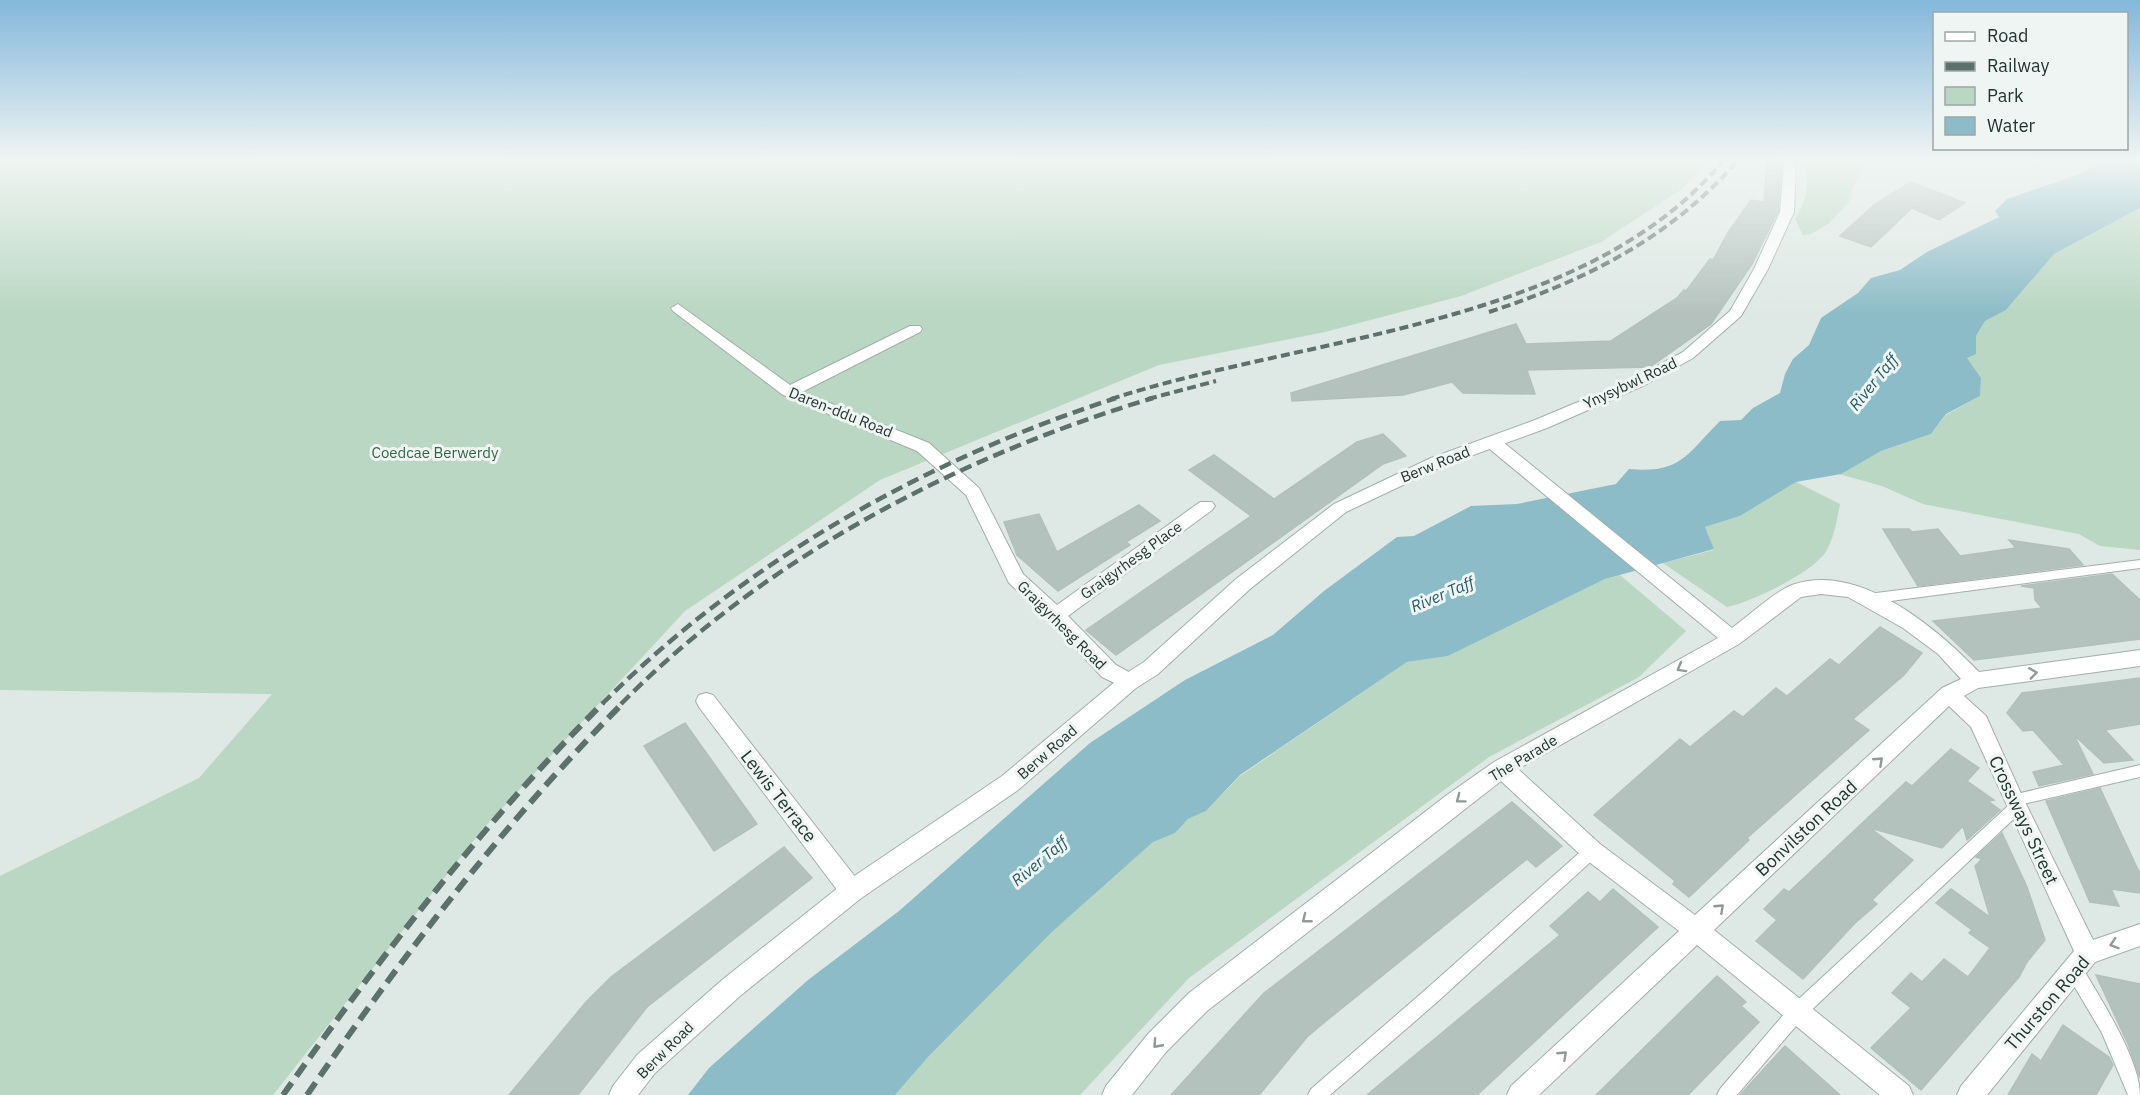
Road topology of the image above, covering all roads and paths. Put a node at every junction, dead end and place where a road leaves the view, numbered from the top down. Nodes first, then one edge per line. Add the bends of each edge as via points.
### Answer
1 (1787, 212) edge
2 (678, 308) dead end
3 (915, 328) dead end
4 (789, 392) junction
5 (1500, 448) junction
6 (1206, 506) dead end
7 (990, 526) joint
8 (2140, 564) edge
9 (1868, 599) junction
10 (1056, 615) junction
11 (1732, 639) junction
12 (2140, 658) edge
13 (1975, 681) junction
14 (1129, 682) junction
15 (1949, 694) junction
16 (705, 701) dead end
17 (1502, 768) junction
18 (2140, 771) edge
19 (2015, 803) junction
20 (1592, 851) junction
21 (852, 891) junction
22 (1696, 930) junction
23 (2140, 935) edge
24 (2080, 960) junction
25 (1796, 1013) junction
26 (622, 1095) edge
27 (1115, 1095) edge
28 (1317, 1095) edge
29 (1520, 1095) edge
30 (1726, 1095) edge
31 (1900, 1095) edge
32 (1970, 1095) edge
33 (2137, 1095) edge

1 - 5 street, Ynysybwl Road via 1736,313 1688,355
2 - 4 street, Daren-ddu Road
3 - 4 street
4 - 7 street, Daren-ddu Road via 923,447 974,492
5 - 11 street
5 - 14 street, Berw Road via 1395,480 1340,508 1243,584 1151,668
6 - 10 street, Graigyrhesg Place
7 - 10 street, Graigyrhesg Road via 1016,578
8 - 9 lane
9 - 11 street, The Parade via 1852,590 1821,586 1796,591
9 - 13 street, The Parade via 1945,649
10 - 14 street, Graigyrhesg Road via 1109,671
11 -> 17 street, The Parade
13 -> 12 street, Bonvilston Road
13 - 15 street, Bonvilston Road
14 - 21 street, Berw Road via 1010,783
15 - 19 street, Crossways Street via 1979,722
22 -> 15 street, Bonvilston Road
16 - 21 street, Lewis Terrace
17 - 20 street
17 -> 27 street, The Parade via 1198,1002 1157,1043
18 - 19 lane
19 - 24 street, Crossways Street
19 - 25 lane
20 - 22 street
20 - 28 lane
21 - 26 street, Berw Road via 731,988 646,1064
22 - 25 street
29 -> 22 street, Bonvilston Road
23 -> 24 street, Thurston Road
24 - 32 street, Thurston Road
24 - 33 lane
25 - 30 lane
25 - 31 street

